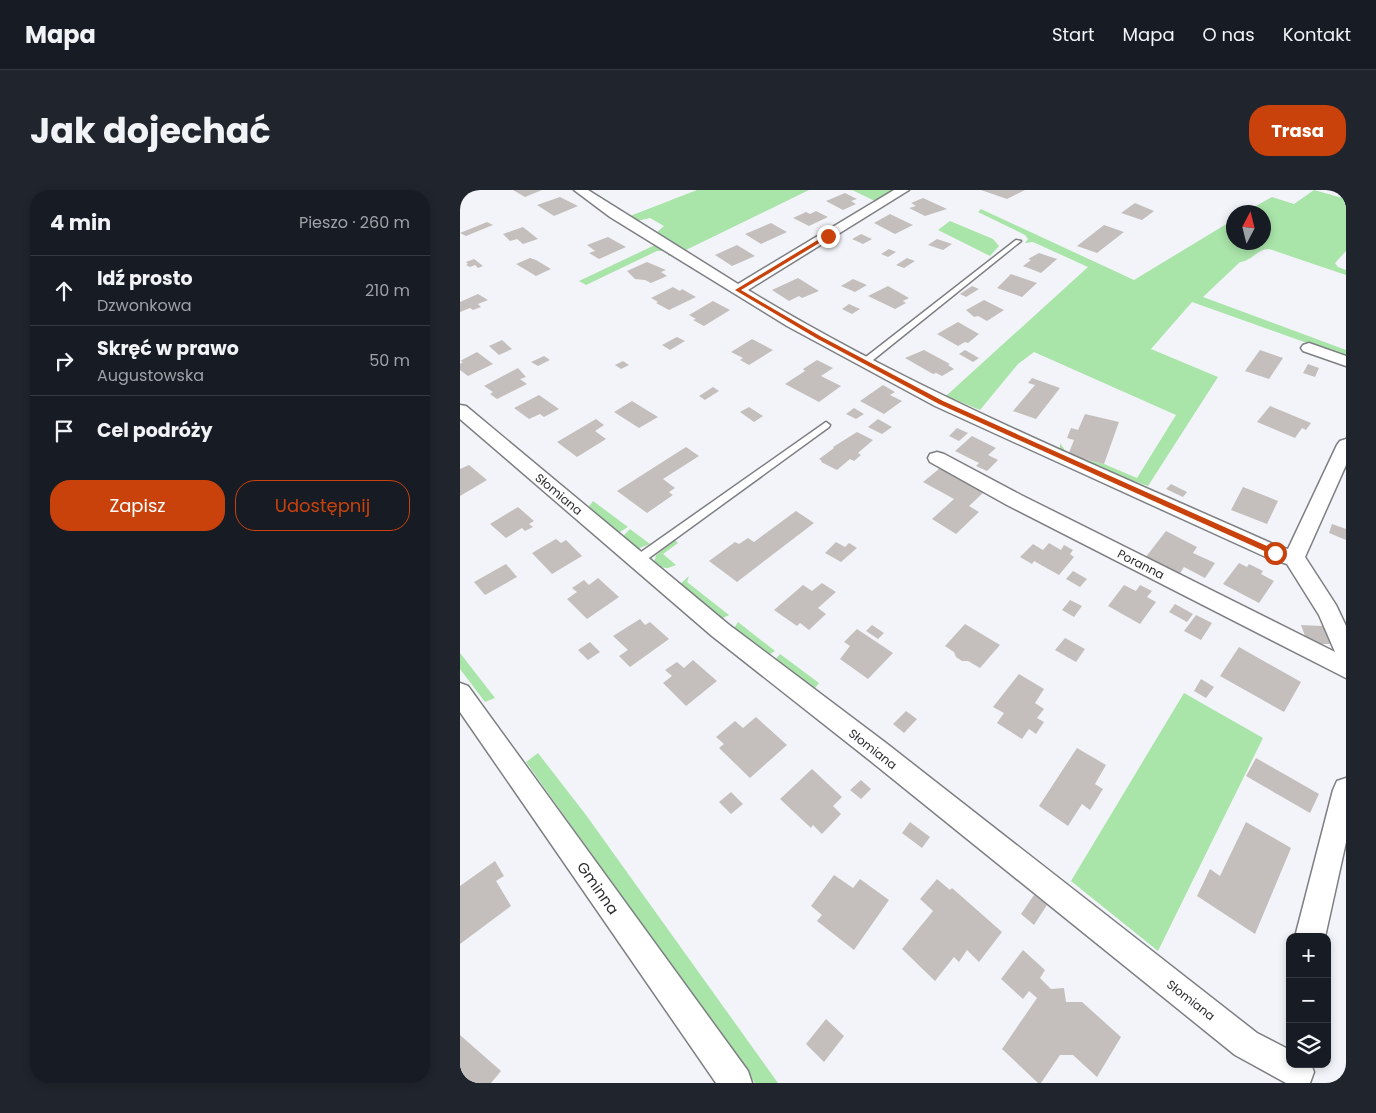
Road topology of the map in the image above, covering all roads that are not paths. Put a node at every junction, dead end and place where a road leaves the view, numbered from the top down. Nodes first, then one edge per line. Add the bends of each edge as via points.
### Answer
1 (580, 190) edge
2 (903, 190) edge
3 (1018, 241) dead end
4 (738, 290) junction
5 (1309, 348) dead end
6 (1346, 361) edge
7 (865, 362) junction
8 (460, 410) edge
9 (826, 425) dead end
10 (1346, 445) edge
11 (937, 458) dead end
12 (1294, 558) junction
13 (638, 560) junction
14 (1346, 650) edge
15 (1346, 668) edge
16 (460, 693) edge
17 (1346, 790) edge
18 (1311, 933) edge
19 (1298, 1073) edge
20 (736, 1083) edge

1 - 4 street
2 - 4 street
3 - 7 lane
4 - 7 street
5 - 6 street
7 - 12 street via 993,427 1275,553
8 - 13 street, Słomiana
9 - 13 lane
10 - 12 street
11 - 15 street, Poranna
12 - 14 street via 1328,611
13 - 19 street, Słomiana via 720,630 1246,1044
16 - 20 street, Gminna
17 - 18 street

